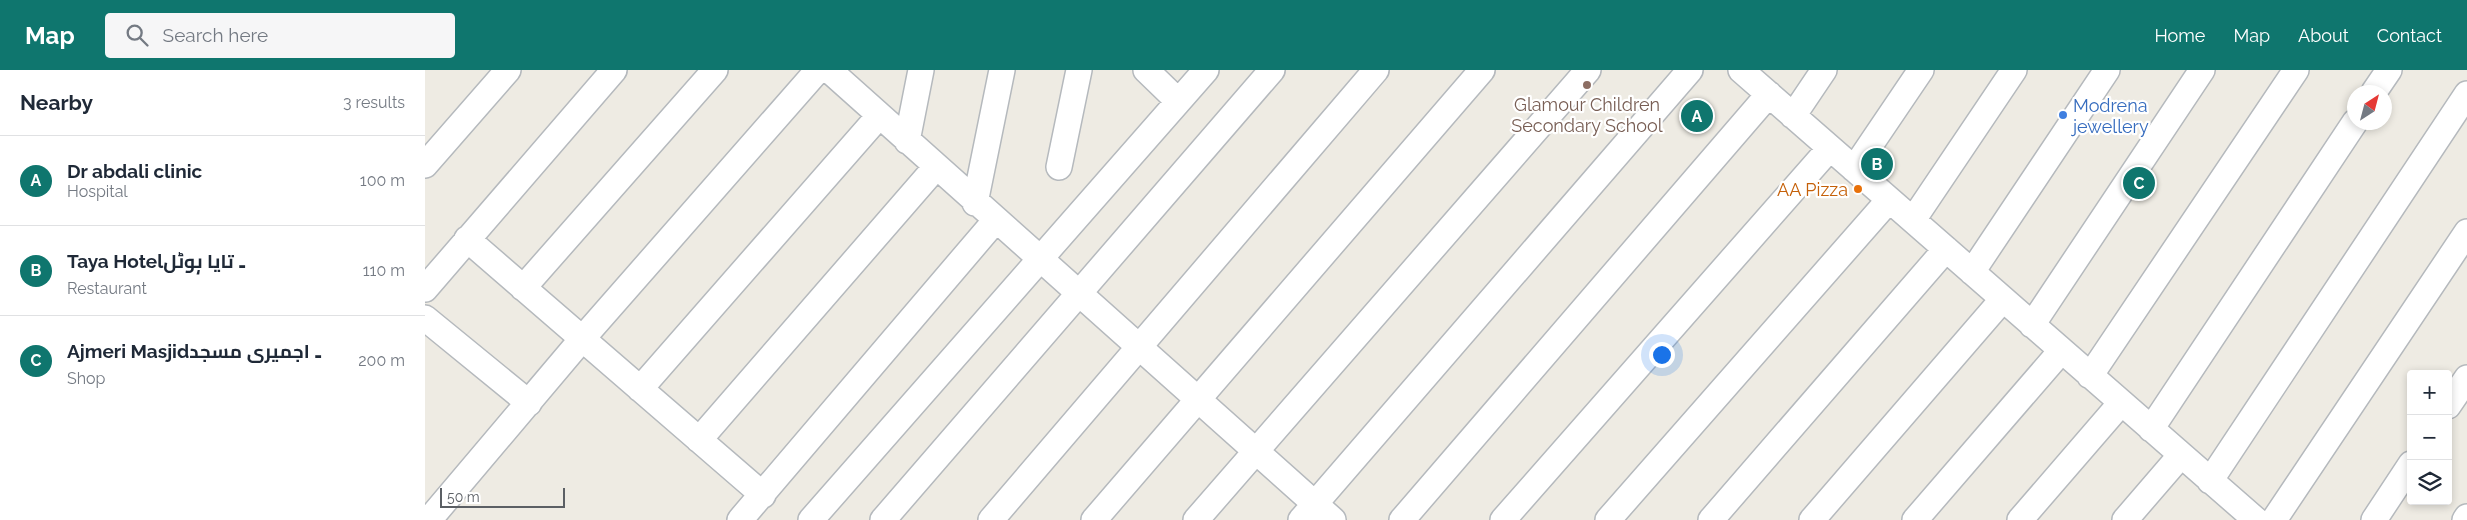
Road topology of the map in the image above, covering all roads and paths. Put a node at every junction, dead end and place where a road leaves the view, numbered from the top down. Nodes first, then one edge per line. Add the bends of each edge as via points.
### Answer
1 (508, 70) edge
2 (614, 70) edge
3 (715, 70) edge
4 (921, 70) edge
5 (1001, 70) edge
6 (1079, 70) edge
7 (1146, 70) edge
8 (1206, 70) edge
9 (1272, 70) edge
10 (1376, 70) edge
11 (1482, 70) edge
12 (1588, 70) edge
13 (1690, 70) edge
14 (1741, 70) edge
15 (1824, 70) edge
16 (1921, 70) edge
17 (2014, 70) edge
18 (2107, 70) edge
19 (2202, 70) edge
20 (2296, 70) edge
21 (2389, 70) edge
22 (831, 72) edge
23 (2379, 85) edge
24 (1769, 94) junction
25 (2467, 94) edge
26 (1178, 101) junction
27 (879, 116) junction
28 (1793, 116) junction
29 (2350, 130) edge
30 (907, 141) junction
31 (1830, 148) junction
32 (425, 165) edge
33 (1059, 167) dead end
34 (937, 168) junction
35 (1854, 169) junction
36 (1889, 200) junction
37 (975, 203) junction
38 (1913, 220) junction
39 (995, 221) junction
40 (2467, 232) edge
41 (467, 239) junction
42 (1946, 250) junction
43 (1039, 260) junction
44 (1972, 272) junction
45 (523, 288) junction
46 (425, 290) edge
47 (1079, 295) junction
48 (2003, 299) junction
49 (425, 318) edge
50 (2032, 325) junction
51 (583, 340) junction
52 (1139, 349) junction
53 (2061, 351) junction
54 (2090, 376) junction
55 (2467, 378) edge
56 (640, 389) junction
57 (1197, 400) junction
58 (2452, 400) edge
59 (529, 403) junction
60 (2121, 403) junction
61 (2151, 429) junction
62 (699, 440) junction
63 (1255, 451) junction
64 (2181, 455) junction
65 (2407, 470) edge
66 (2210, 481) junction
67 (763, 495) junction
68 (1316, 515) edge
69 (2240, 515) edge
70 (429, 520) edge
71 (740, 520) edge
72 (811, 520) edge
73 (883, 520) edge
74 (991, 520) edge
75 (1094, 520) edge
76 (1196, 520) edge
77 (1402, 520) edge
78 (1503, 520) edge
79 (1608, 520) edge
80 (1711, 520) edge
81 (1812, 520) edge
82 (1915, 520) edge
83 (2020, 520) edge
84 (2125, 520) edge
85 (2274, 520) edge
86 (2374, 520) edge

1 - 32 street
2 - 41 street
3 - 45 street
4 - 30 street
5 - 37 street
6 - 33 street
7 - 26 street
8 - 26 street
9 - 47 street
10 - 52 street
11 - 57 street
12 - 63 street
13 - 68 street
14 - 24 street
15 - 28 street
16 - 35 street
17 - 38 street
18 - 44 street
19 - 50 street
20 - 54 street
21 - 23 street
22 - 27 street
22 - 51 street
24 - 28 street
24 - 77 street
25 - 66 street
26 - 43 street
27 - 30 street
27 - 56 street
28 - 31 street
29 - 61 street
30 - 34 street
31 - 35 street
31 - 78 street
34 - 37 street
34 - 62 street
35 - 36 street
36 - 38 street
36 - 79 street
37 - 39 street
38 - 42 street
39 - 43 street
39 - 67 street
40 - 85 street
41 - 45 street
41 - 46 street
42 - 44 street
42 - 80 street
43 - 47 street
43 - 72 street
44 - 48 street
45 - 51 street
47 - 52 street
47 - 73 street
48 - 50 street
48 - 81 street
49 - 59 street
50 - 53 street
51 - 56 street
51 - 59 street
52 - 57 street
52 - 74 street
53 - 54 street
53 - 82 street
54 - 60 street
55 - 58 street
56 - 62 street
57 - 63 street
57 - 75 street
59 - 70 street
60 - 61 street
60 - 83 street
61 - 64 street
62 - 67 street
63 - 68 street
63 - 76 street
64 - 66 street
64 - 84 street
65 - 86 street
66 - 69 street
67 - 71 street

